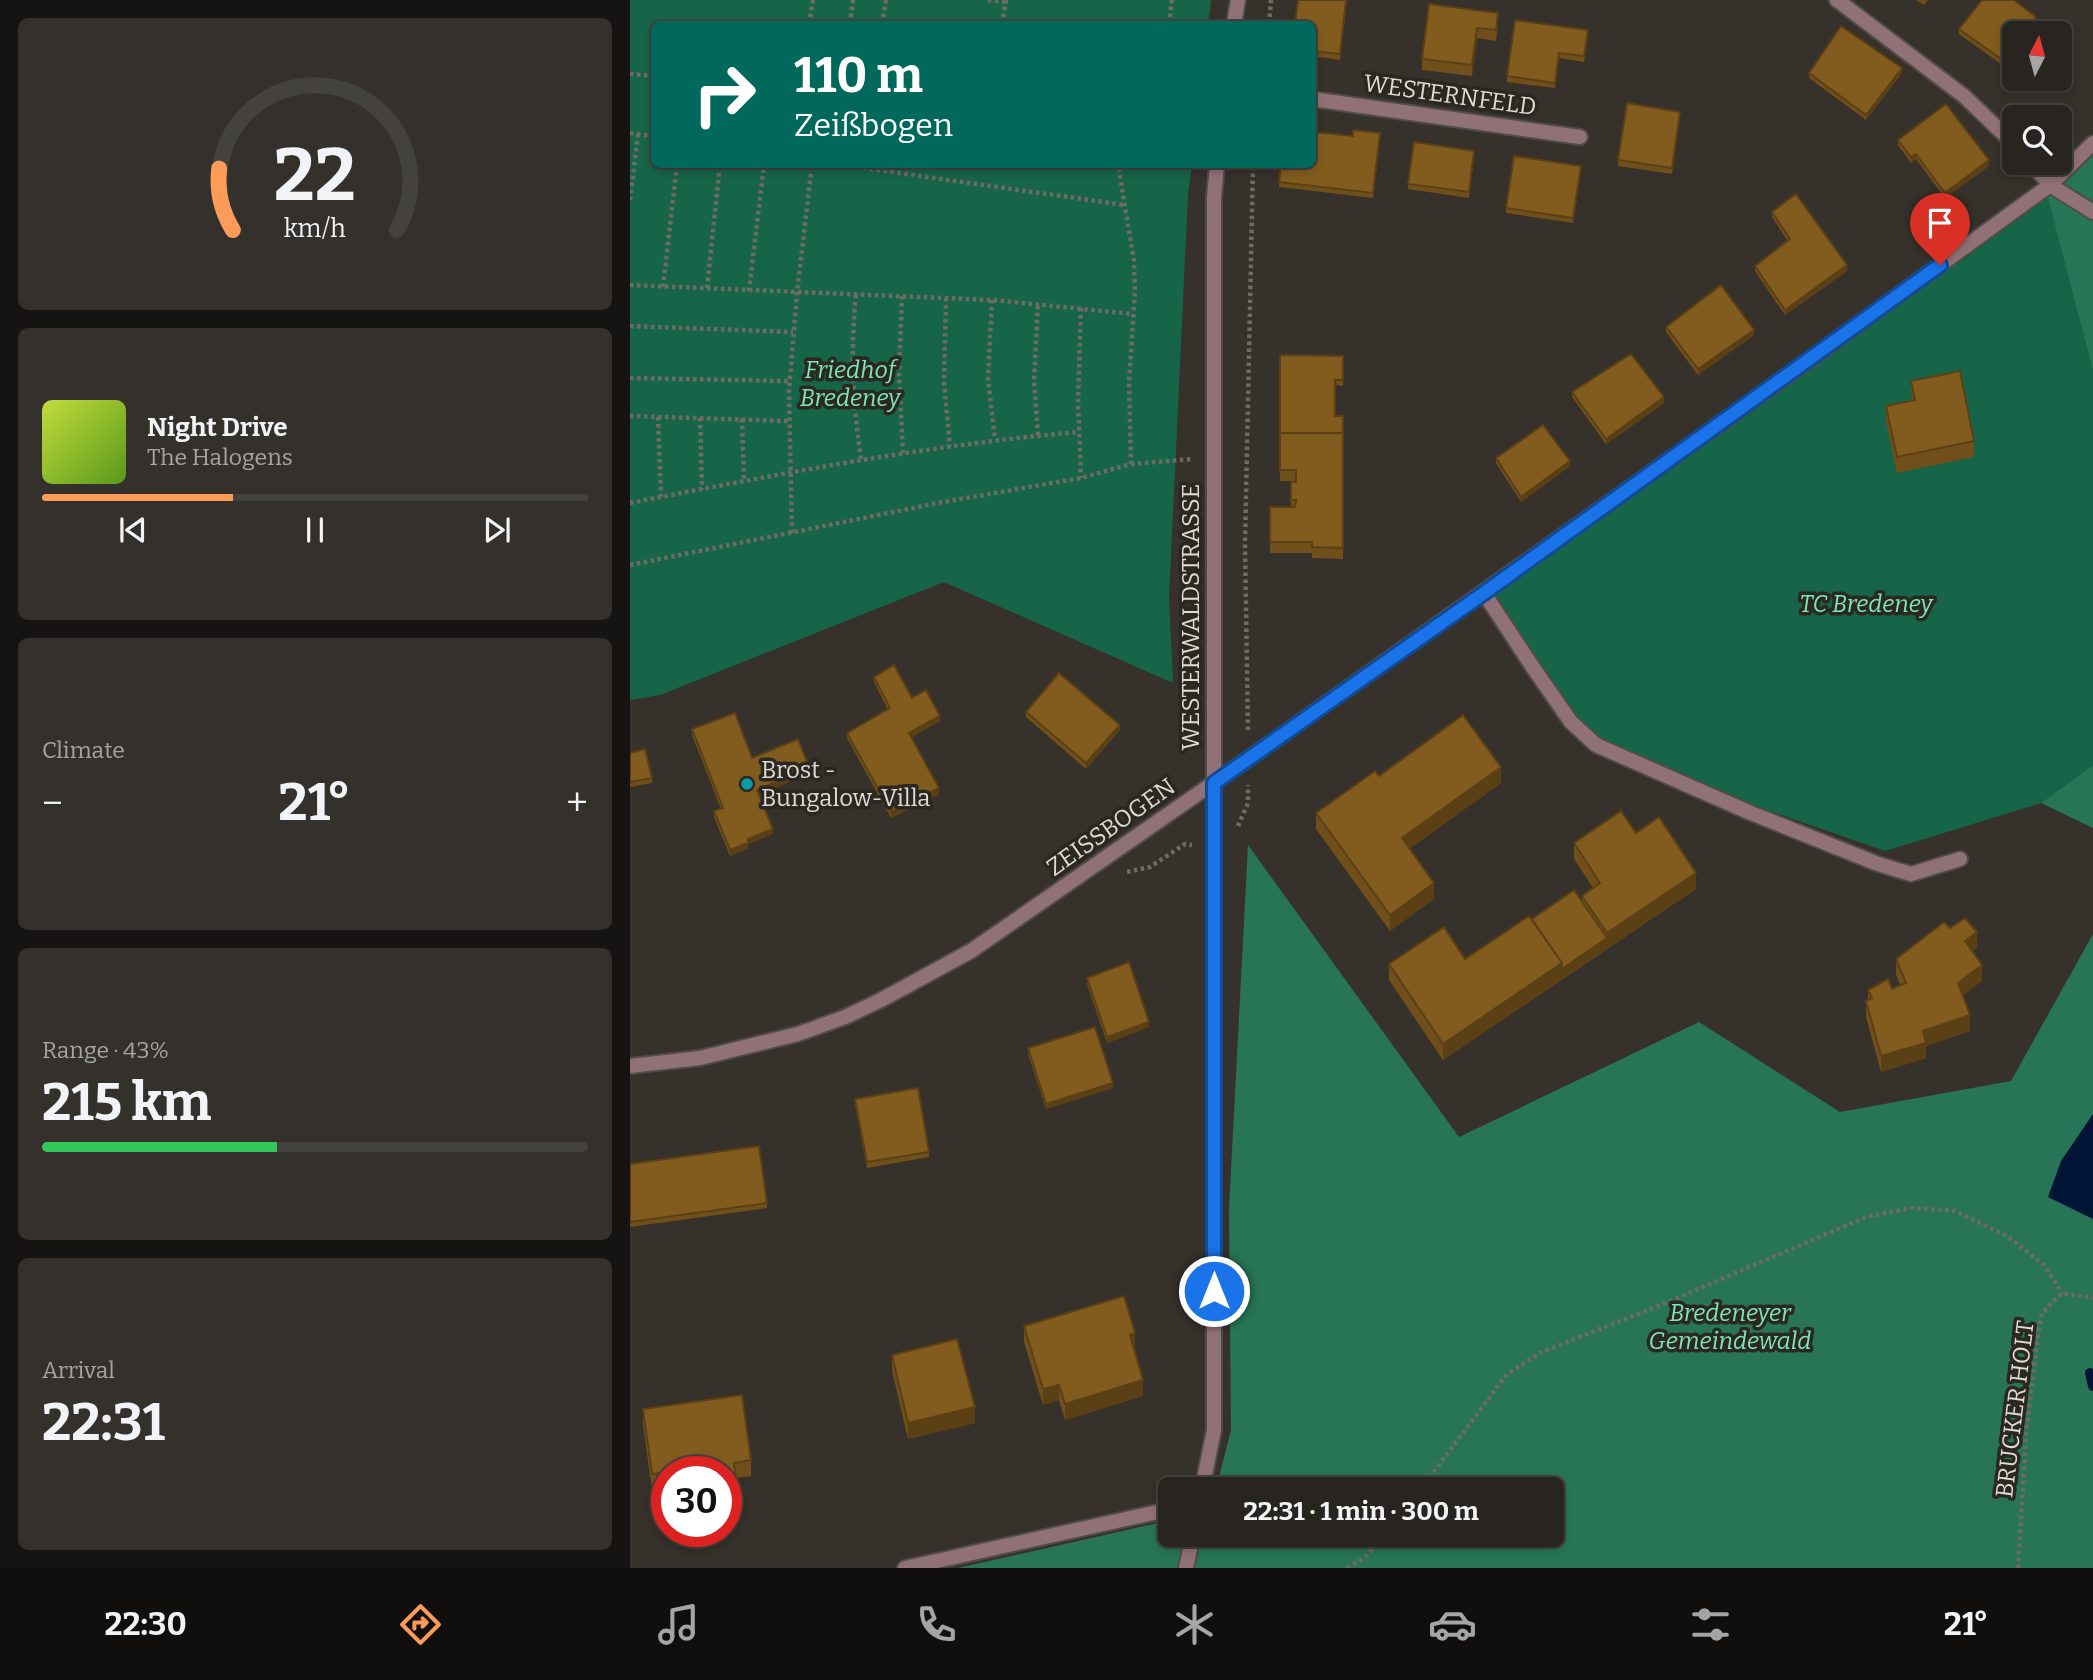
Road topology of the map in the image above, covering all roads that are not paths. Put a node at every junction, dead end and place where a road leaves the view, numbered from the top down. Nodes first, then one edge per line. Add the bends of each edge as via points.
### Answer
1 (1238, 0) edge
2 (1837, 0) edge
3 (1234, 21) edge
4 (1316, 100) edge
5 (2002, 132) edge
6 (1580, 137) dead end
7 (2093, 143) edge
8 (1217, 168) edge
9 (2041, 175) edge
10 (2050, 185) junction
11 (2093, 212) edge
12 (1484, 593) junction
13 (1214, 783) junction
14 (1960, 859) dead end
15 (630, 1066) edge
16 (1204, 1477) edge
17 (1158, 1512) edge
18 (1190, 1547) edge
19 (905, 1568) edge
20 (1186, 1568) edge

1 - 3 street
2 - 5 street via 1964,96
4 - 6 street, WESTERNFELD
7 - 10 street, ZEISSBOGEN
8 - 13 street, WESTERWALDSTRASSE
9 - 10 street
10 - 11 street
10 - 12 street, ZEISSBOGEN
12 - 13 street, ZEISSBOGEN
12 - 14 street via 1571,722 1595,745 1878,864 1911,874
13 - 15 street, ZEISSBOGEN via 971,951 881,1000 777,1040 700,1058
13 - 16 street, WESTERWALDSTRASSE via 1214,1430
17 - 19 street
18 - 20 street

